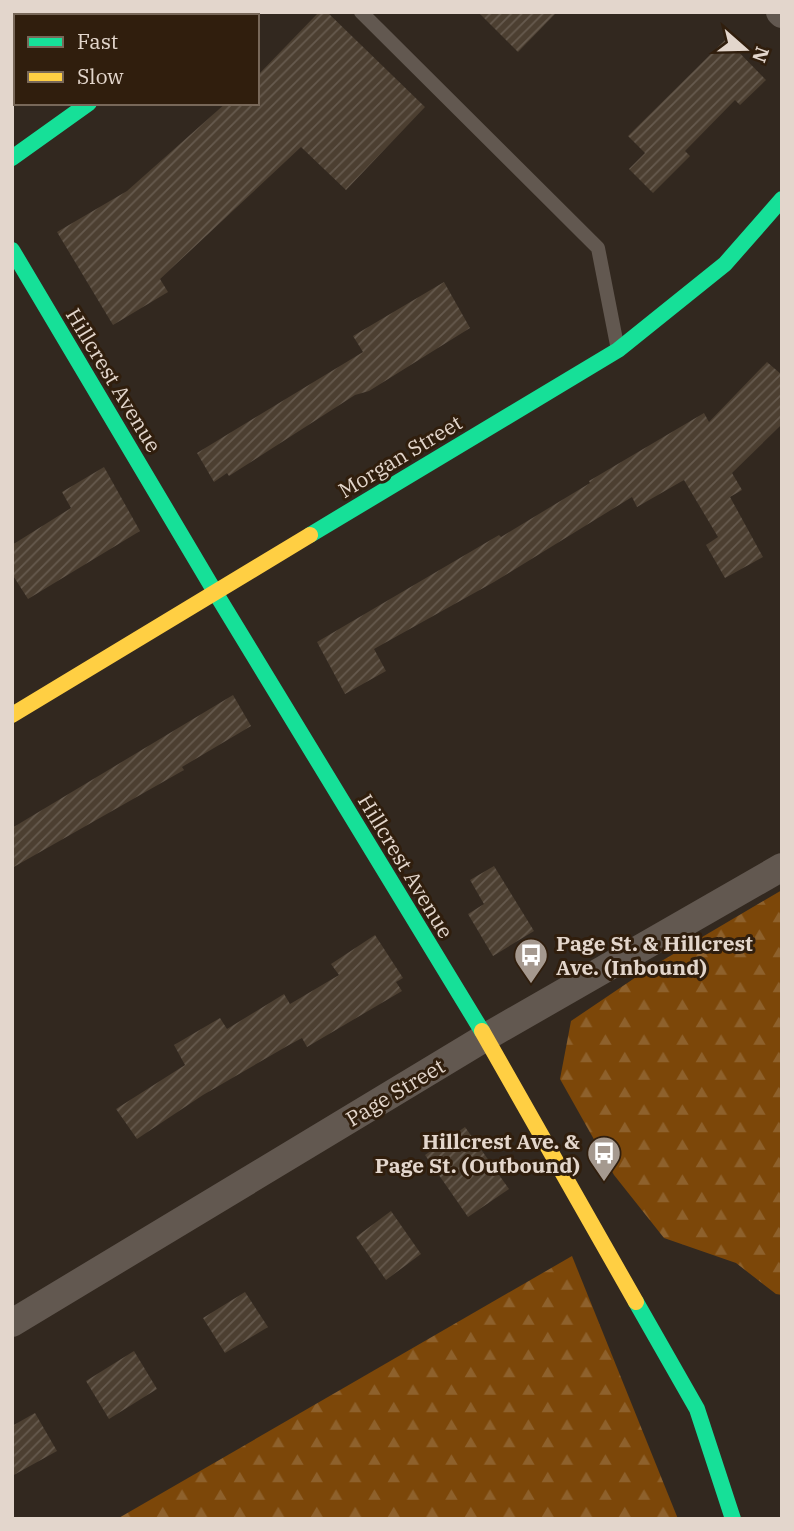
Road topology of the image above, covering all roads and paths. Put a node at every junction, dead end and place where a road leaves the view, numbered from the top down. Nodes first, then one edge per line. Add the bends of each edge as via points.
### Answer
1 (361, 12) edge
2 (86, 105) edge
3 (12, 159) edge
4 (782, 199) edge
5 (12, 250) edge
6 (618, 350) junction
7 (215, 592) junction
8 (12, 715) edge
9 (782, 867) edge
10 (486, 1037) junction
11 (12, 1323) edge
12 (733, 1519) edge

1 - 6 lane via 598,248
2 - 3 street
4 - 6 street, Morgan Street via 725,264
5 - 7 street, Hillcrest Avenue
6 - 7 street, Morgan Street
7 - 8 street, Morgan Street
7 - 10 street, Hillcrest Avenue
9 - 10 street, Page Street
10 - 11 street, Page Street
10 - 12 street, Hillcrest Avenue via 698,1409

